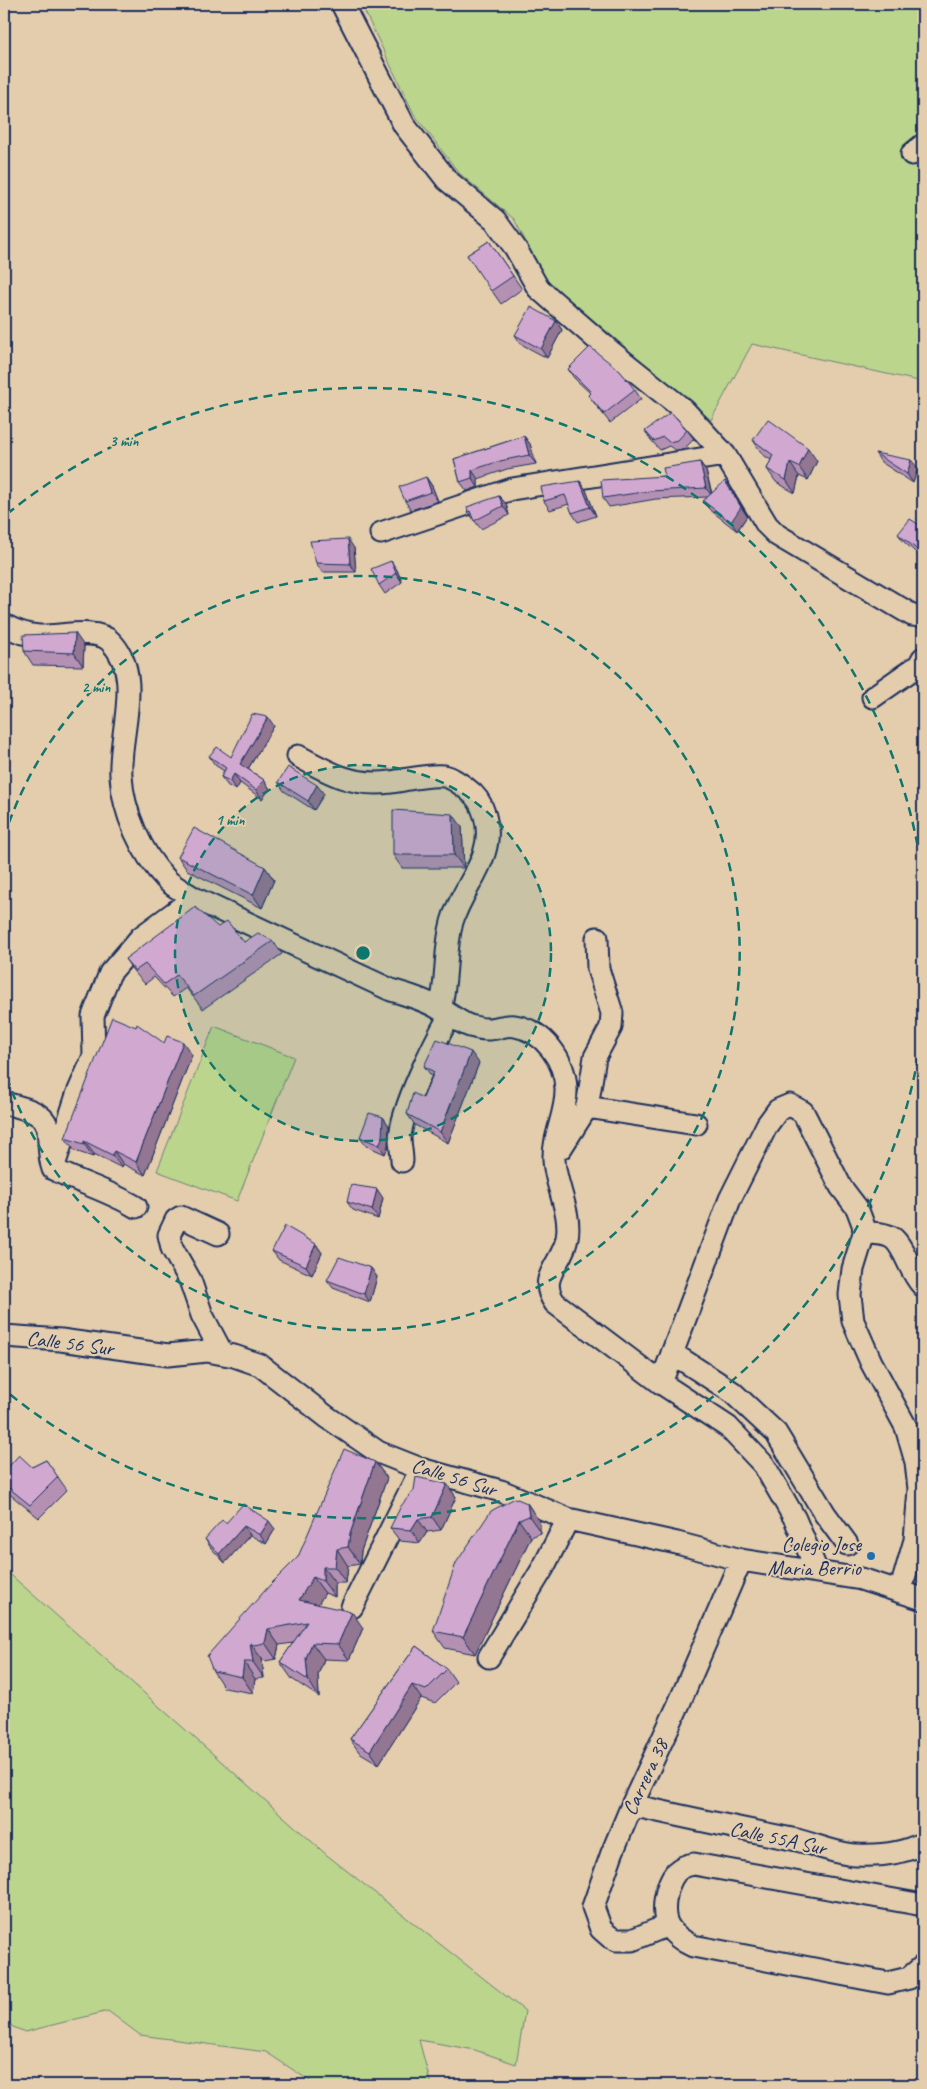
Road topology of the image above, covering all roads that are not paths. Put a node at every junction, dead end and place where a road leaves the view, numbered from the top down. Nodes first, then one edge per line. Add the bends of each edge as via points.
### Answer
1 (342, 4) edge
2 (725, 456) junction
3 (381, 533) dead end
4 (923, 616) edge
5 (4, 625) edge
6 (923, 658) edge
7 (873, 697) dead end
8 (298, 756) dead end
9 (194, 898) junction
10 (596, 938) dead end
11 (445, 1012) junction
12 (4, 1104) edge
13 (587, 1107) junction
14 (696, 1124) dead end
15 (554, 1159) junction
16 (402, 1161) dead end
17 (53, 1169) junction
18 (136, 1206) dead end
19 (864, 1233) junction
20 (218, 1234) dead end
21 (923, 1286) edge
22 (4, 1336) edge
23 (222, 1353) junction
24 (672, 1353) junction
25 (661, 1383) junction
26 (421, 1469) junction
27 (568, 1518) junction
28 (847, 1544) dead end
29 (741, 1560) junction
30 (817, 1571) junction
31 (900, 1592) junction
32 (923, 1599) edge
33 (352, 1607) dead end
34 (489, 1657) dead end
35 (632, 1804) junction
36 (923, 1843) edge
37 (923, 1905) edge
38 (668, 1926) junction
39 (923, 1966) edge

1 - 2 street via 404,125 447,180 494,220 516,249 538,288 684,410
2 - 3 street via 512,488
2 - 4 street via 777,535 912,615
5 - 9 street via 30,635 98,634 110,640 125,666 128,682 120,776 129,812 149,857 166,880
6 - 7 street via 919,665
8 - 11 street via 334,776 361,783 444,776 464,786 480,801 488,826 486,852 452,921 447,946
9 - 11 street
9 - 17 street via 141,937 110,973 93,1016 94,1056
10 - 13 street via 598,969 612,1013 611,1027 595,1057
11 - 15 street via 468,1025 486,1029 514,1025 536,1034 552,1049 562,1064 566,1088 565,1110
11 - 16 street via 440,1033 409,1104 400,1137
12 - 17 street via 38,1114 45,1120
13 - 14 street
13 - 15 street
15 - 25 street via 569,1224 567,1240 548,1282 548,1293 555,1303
17 - 18 street
19 - 21 street via 882,1234 894,1239 914,1277
19 - 24 street via 856,1208 841,1187 802,1112 790,1105 778,1110 767,1125 730,1199
19 - 31 street via 853,1269 850,1295 853,1321 906,1427 916,1462 919,1489 915,1540
20 - 23 street via 182,1217 176,1220 169,1235 202,1315
22 - 23 street, Calle 56 Sur via 61,1340 168,1355 206,1351
23 - 26 street, Calle 56 Sur via 260,1365 378,1452
24 - 25 street
24 - 28 street via 732,1392 776,1433
25 - 30 street via 728,1427 764,1465 795,1519
26 - 27 street, Calle 56 Sur via 502,1491
26 - 33 street
27 - 29 street, Calle 56 Sur
27 - 34 street
29 - 30 street, Calle 56 Sur
29 - 35 street, Carrera 38
30 - 31 street, Calle 56 Sur via 861,1579
31 - 32 street, Calle 56 Sur
35 - 36 street, Calle 55A Sur via 854,1855 885,1855
35 - 38 street, Carrera 38 via 593,1906 597,1923 610,1937 624,1941
37 - 38 street via 694,1864 676,1872 668,1886 664,1915
38 - 39 street via 693,1946 888,1983 908,1978

